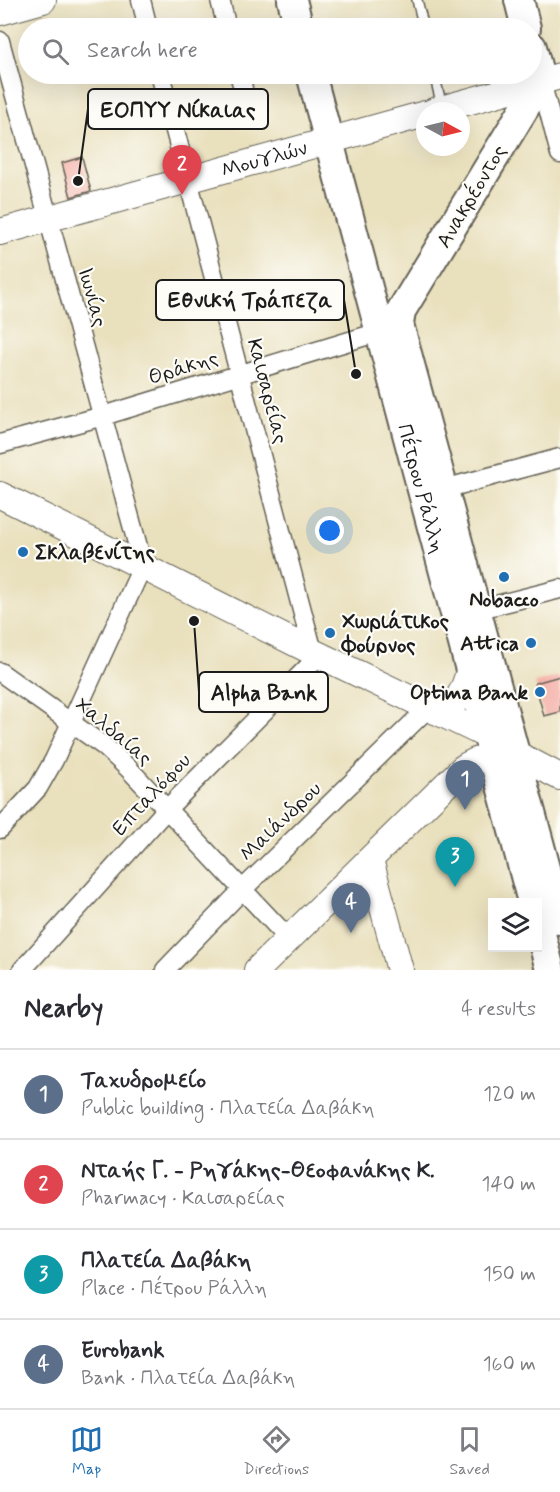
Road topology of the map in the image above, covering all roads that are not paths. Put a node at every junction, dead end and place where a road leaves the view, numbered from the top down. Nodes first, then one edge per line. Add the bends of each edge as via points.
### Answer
1 (43, 0) edge
2 (141, 0) edge
3 (219, 0) edge
4 (292, 0) edge
5 (417, 0) edge
6 (519, 0) edge
7 (0, 12) edge
8 (146, 18) edge
9 (224, 18) edge
10 (297, 18) edge
11 (422, 18) edge
12 (524, 18) edge
13 (0, 41) edge
14 (542, 66) edge
15 (550, 79) edge
16 (163, 84) edge
17 (314, 84) edge
18 (434, 84) edge
19 (532, 84) edge
20 (434, 102) edge
21 (467, 102) edge
22 (416, 116) edge
23 (329, 140) junction
24 (560, 154) edge
25 (189, 179) junction
26 (48, 218) junction
27 (0, 232) edge
28 (401, 310) joint
29 (379, 332) junction
30 (240, 373) junction
31 (103, 416) junction
32 (0, 444) edge
33 (560, 458) edge
34 (444, 489) junction
35 (0, 495) edge
36 (143, 565) junction
37 (560, 589) edge
38 (476, 610) junction
39 (313, 652) junction
40 (470, 669) junction
41 (0, 672) edge
42 (432, 709) junction
43 (71, 722) junction
44 (498, 748) junction
45 (560, 777) edge
46 (165, 810) junction
47 (0, 829) edge
48 (370, 860) junction
49 (243, 889) junction
50 (531, 898) edge
51 (560, 920) edge
52 (289, 939) junction
53 (542, 940) edge
54 (22, 970) edge
55 (165, 970) edge
56 (257, 970) edge
57 (400, 970) edge
58 (550, 970) edge

1 - 7 main road
2 - 8 street
3 - 9 street
4 - 10 main road
5 - 11 lane
6 - 12 main road
13 - 26 street, Ιωνίας
14 - 15 main road
15 - 24 street
15 - 28 main road, Ανακρέοντος
16 - 25 street, Καισαρείας
17 - 23 main road, Πέτρου Ράλλη
18 - 20 lane
19 - 21 main road, Μουγλών
22 - 23 main road, Μουγλών
23 - 25 main road, Μουγλών
23 - 29 main road, Πέτρου Ράλλη
25 - 26 main road, Μουγλών
25 - 30 street, Καισαρείας
26 - 27 main road, Μουγλών
26 - 31 street, Ιωνίας
28 - 34 main road, Πέτρου Ράλλη via 399,330
29 - 30 street, Θράκης
29 - 40 main road, Πέτρου Ράλλη
30 - 31 street, Θράκης
30 - 39 street, Καισαρείας
31 - 32 street, Θράκης
31 - 36 street, Ιωνίας
33 - 34 street
34 - 38 main road, Πέτρου Ράλλη
35 - 36 main road
36 - 39 main road
36 - 43 street
37 - 38 street
38 - 44 main road, Πέτρου Ράλλη
39 - 42 main road
39 - 46 street, Επταλόφου via 310,664
40 - 42 main road via 455,702 446,708
40 - 44 main road, Πέτρου Ράλλη
41 - 43 street, Χαλδαίας
42 - 44 main road
42 - 49 street, Μαιάνδρου
43 - 46 street, Χαλδαίας via 128,768
43 - 47 street via 38,788
44 - 45 main road
44 - 48 main road via 462,768
44 - 50 main road, Πέτρου Ράλλη
44 - 51 main road, Πέτρου Ράλλη
46 - 49 street, Χαλδαίας
46 - 54 street, Επταλόφου
48 - 52 main road
48 - 57 main road
49 - 52 street, Χαλδαίας
49 - 55 street, Μαιάνδρου
52 - 56 main road
53 - 58 main road

